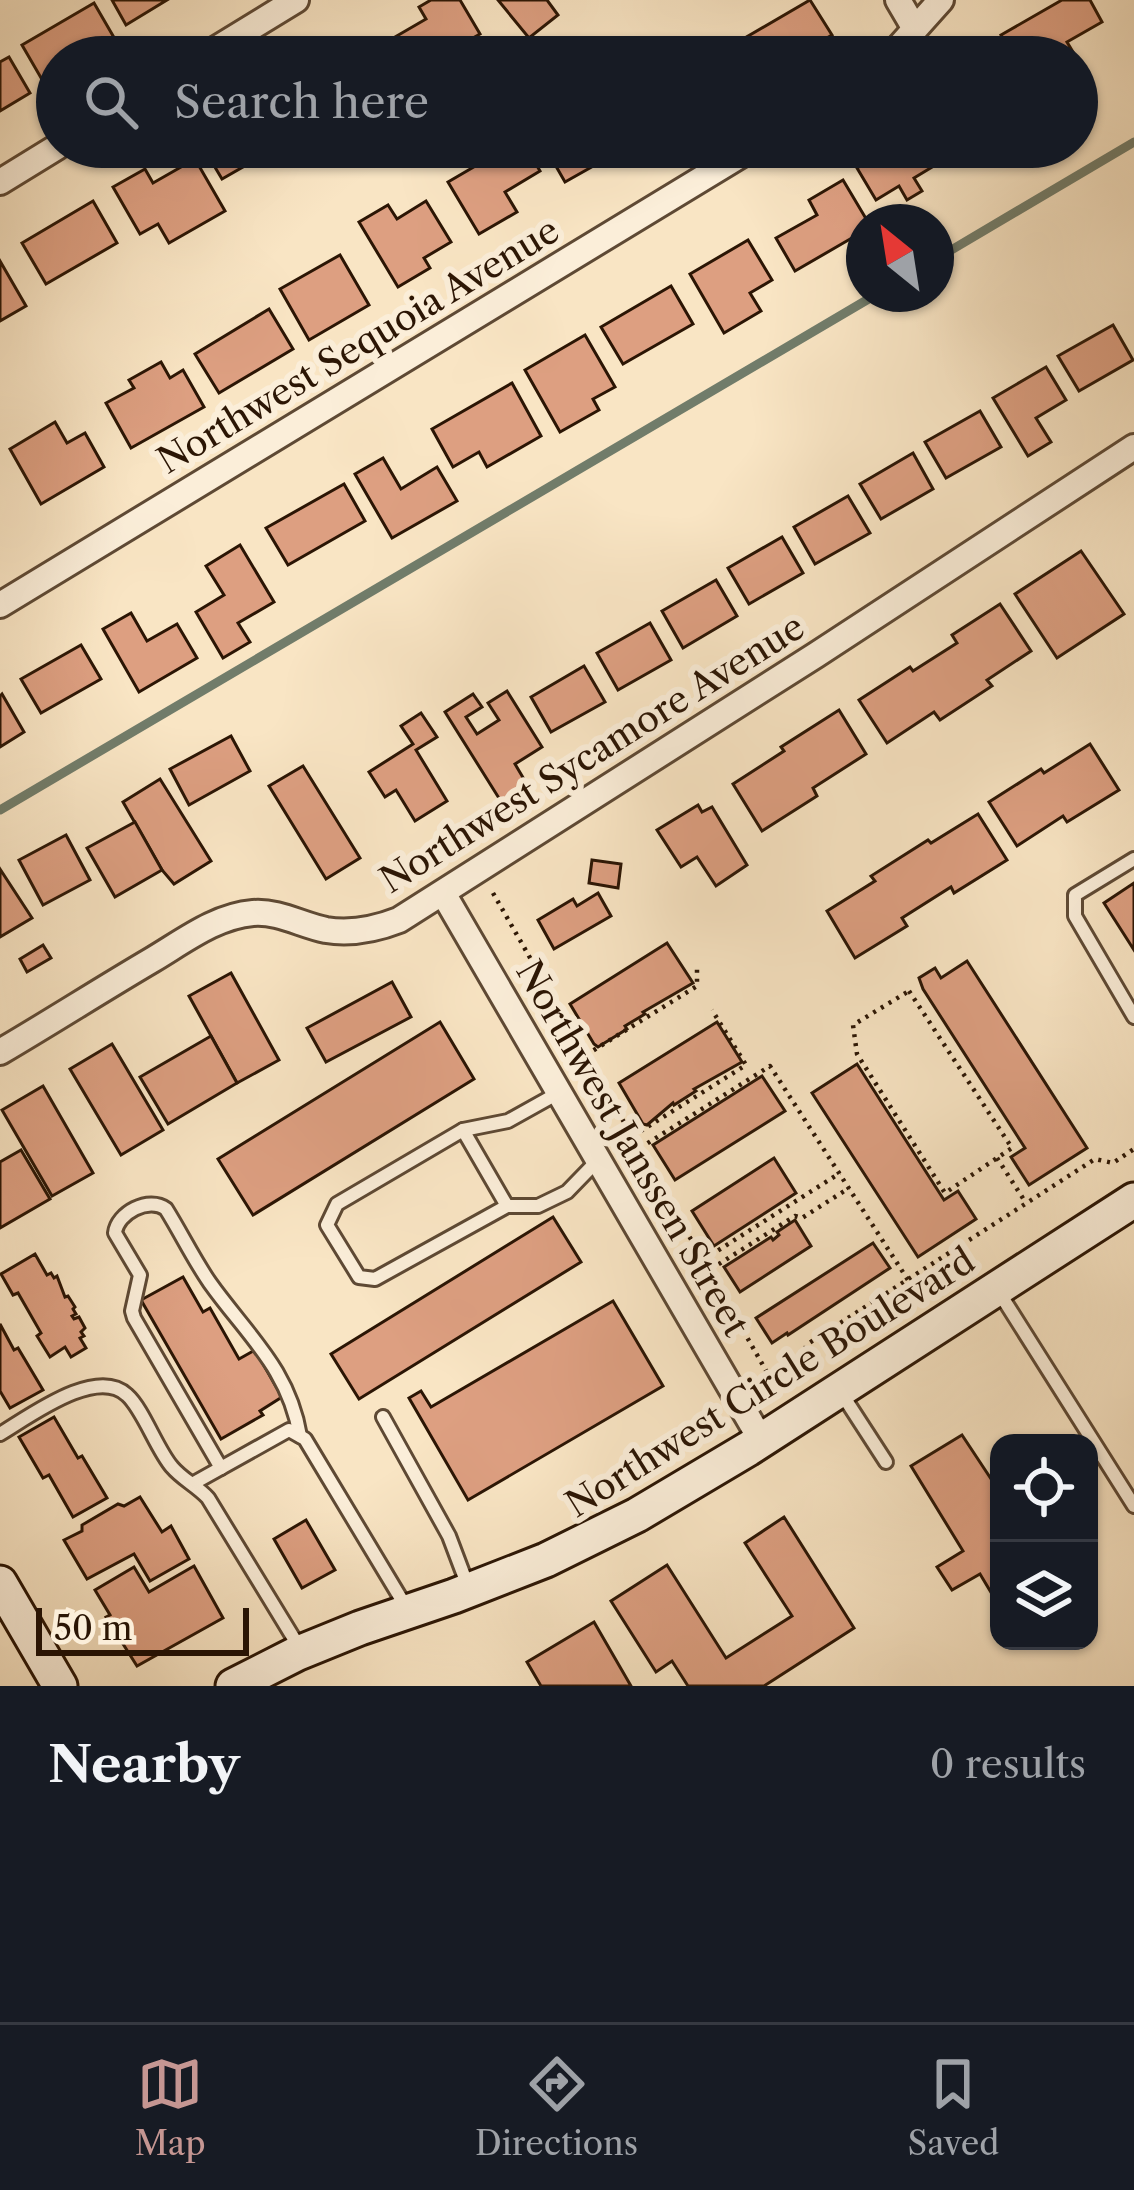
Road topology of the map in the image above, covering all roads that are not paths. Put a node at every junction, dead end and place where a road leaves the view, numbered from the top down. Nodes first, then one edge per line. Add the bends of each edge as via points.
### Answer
1 (296, 0) edge
2 (898, 0) edge
3 (941, 0) edge
4 (915, 29) junction
5 (237, 36) edge
6 (909, 36) edge
7 (36, 160) edge
8 (719, 168) edge
9 (0, 182) edge
10 (1134, 447) edge
11 (0, 605) edge
12 (1134, 859) edge
13 (443, 893) junction
14 (1134, 1017) edge
15 (0, 1052) edge
16 (560, 1092) junction
17 (464, 1130) junction
18 (599, 1159) junction
19 (1134, 1200) edge
20 (507, 1207) junction
21 (997, 1288) junction
22 (839, 1390) junction
23 (383, 1417) dead end
24 (0, 1434) edge
25 (300, 1436) junction
26 (760, 1440) junction
27 (886, 1462) dead end
28 (221, 1468) junction
29 (194, 1483) junction
30 (1134, 1506) edge
31 (0, 1583) edge
32 (470, 1590) junction
33 (409, 1612) junction
34 (302, 1652) junction
35 (60, 1686) edge
36 (233, 1686) edge

1 - 5 street
2 - 4 street
3 - 4 street
4 - 6 street
7 - 9 street
8 - 11 street, Northwest Sequoia Avenue
10 - 13 street, Northwest Sycamore Avenue
12 - 14 lane via 1075,895 1075,916
13 - 15 street, Northwest Sycamore Avenue via 399,920 346,932 275,914 226,918
13 - 16 street, Northwest Janssen Street
16 - 17 lane via 508,1120
16 - 18 street, Northwest Janssen Street
17 - 20 lane
17 - 20 lane via 337,1204 327,1226 359,1277 375,1279
18 - 20 lane via 567,1192 538,1206
18 - 26 street, Northwest Janssen Street
19 - 21 main road, Northwest Circle Boulevard
21 - 22 main road, Northwest Circle Boulevard
21 - 30 lane
22 - 26 main road, Northwest Circle Boulevard
22 - 27 lane
23 - 32 lane
24 - 29 lane via 100,1384 126,1394 173,1468
25 - 28 lane via 290,1430
25 - 28 lane via 291,1397 257,1340 166,1209 148,1204 114,1227 140,1275 134,1318
25 - 33 lane
26 - 32 main road, Northwest Circle Boulevard via 573,1548
28 - 29 lane
29 - 34 lane
31 - 35 main road
32 - 33 main road, Northwest Circle Boulevard
33 - 34 main road, Northwest Circle Boulevard
34 - 36 main road, Northwest Circle Boulevard

